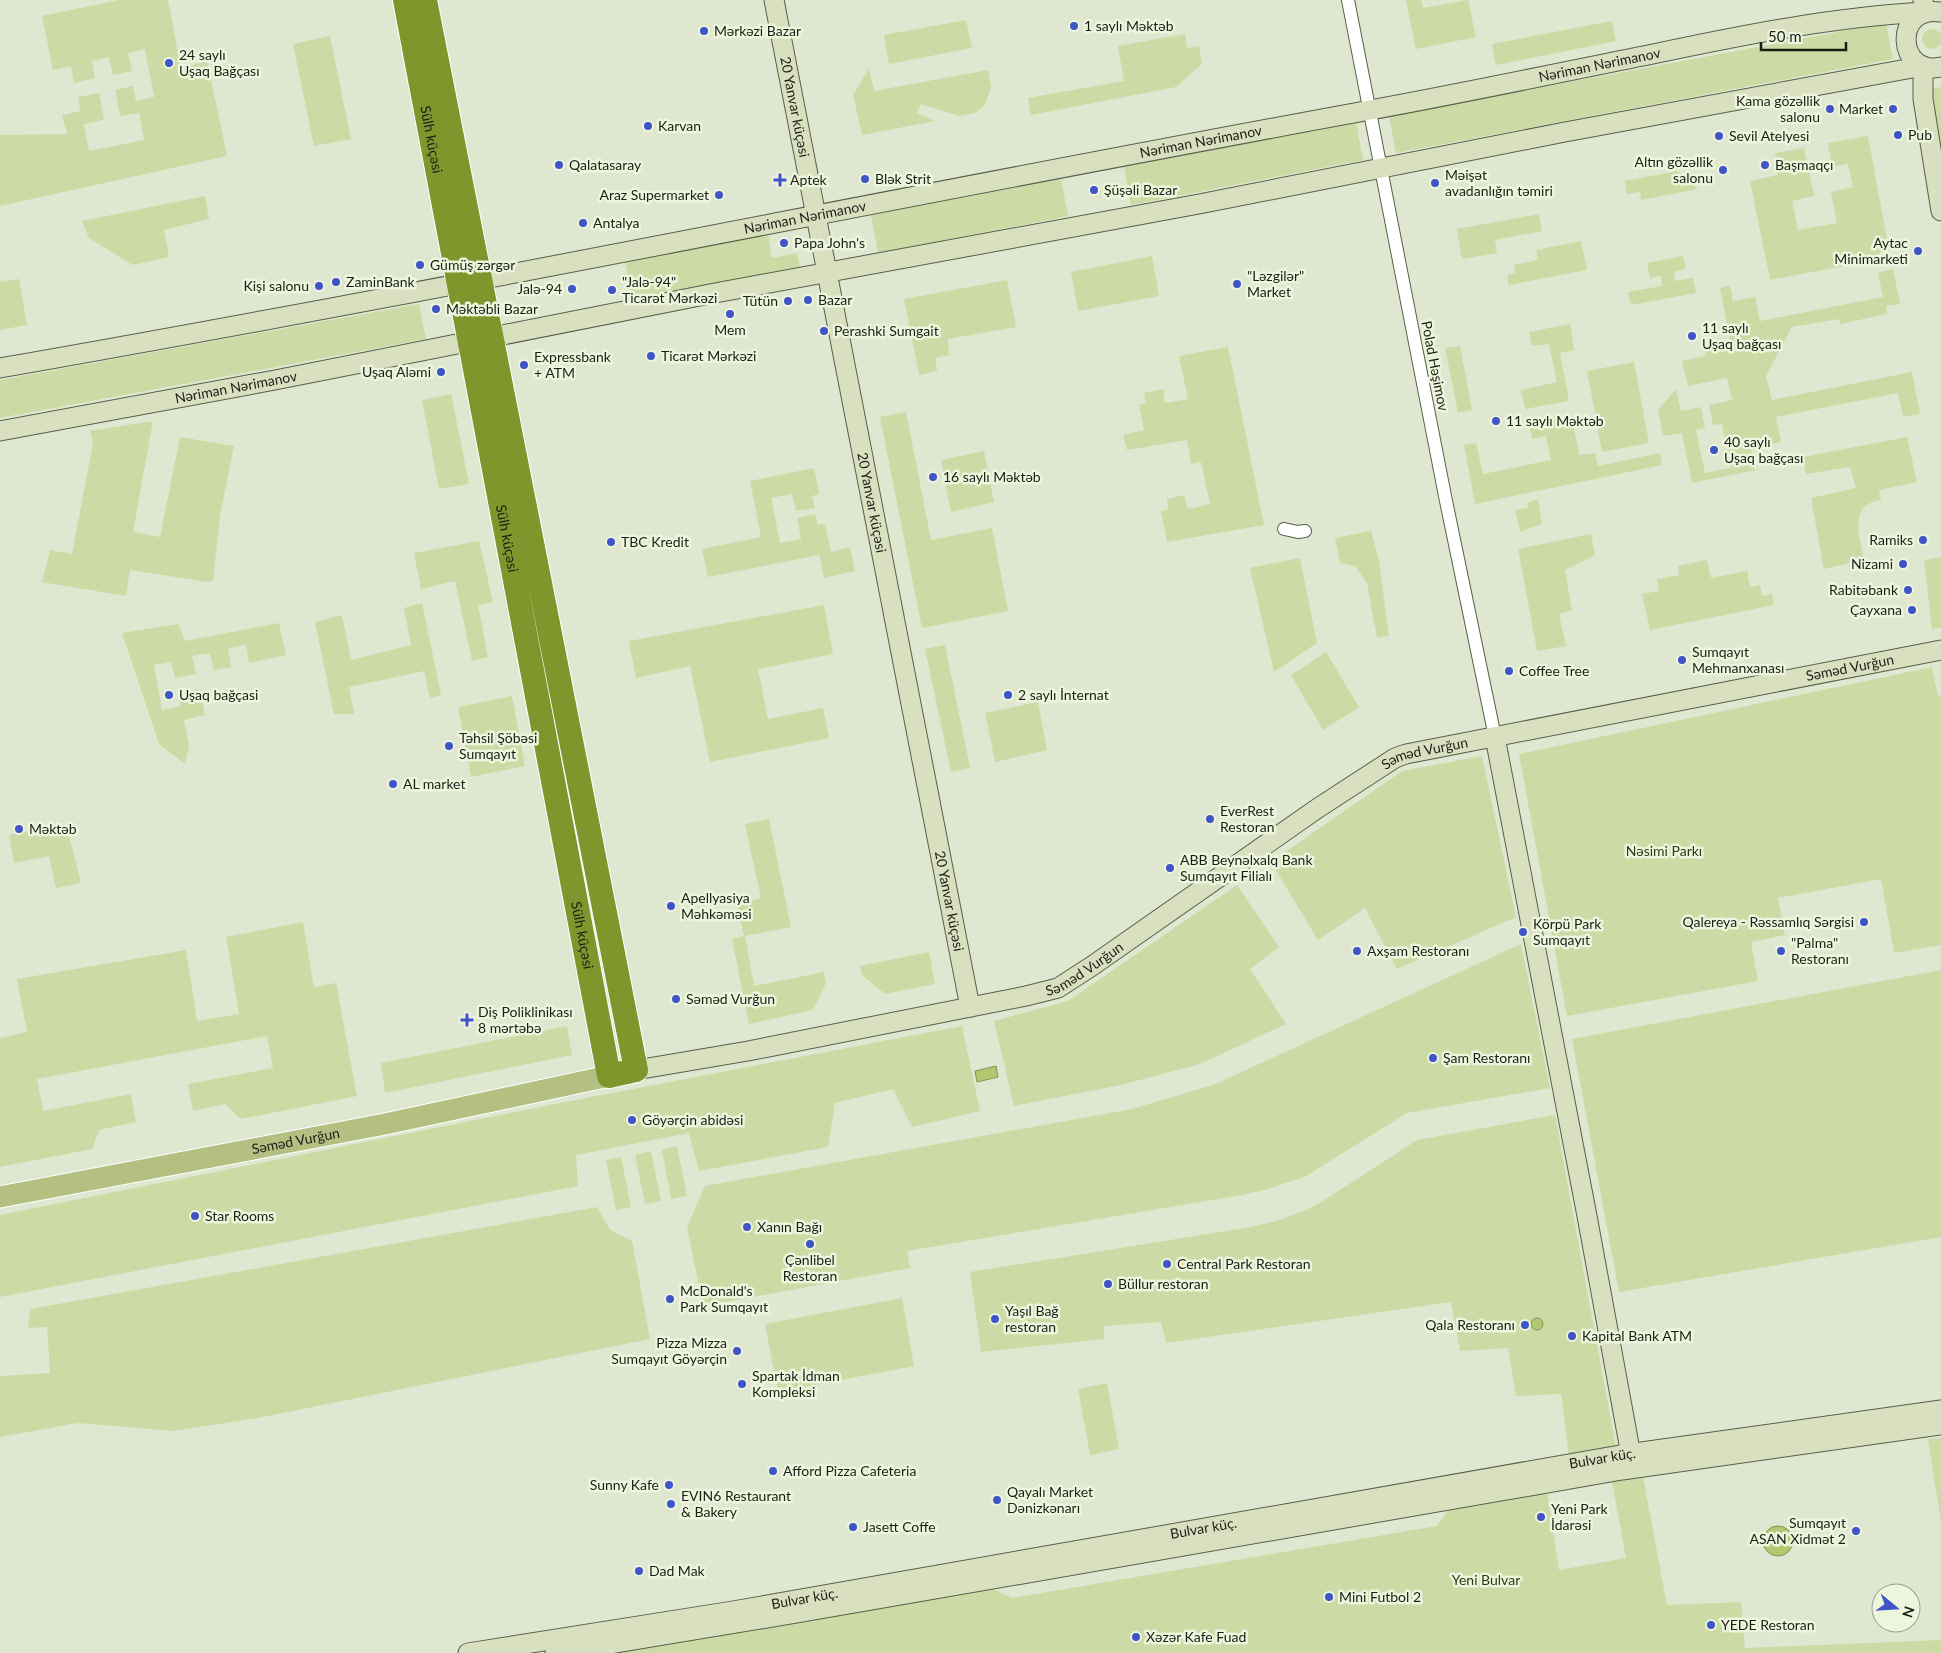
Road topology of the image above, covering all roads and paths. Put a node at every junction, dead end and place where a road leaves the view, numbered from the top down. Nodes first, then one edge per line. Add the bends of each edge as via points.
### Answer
1 (405, 0) edge
2 (425, 0) edge
3 (774, 0) edge
4 (1348, 0) edge
5 (1930, 8) edge
6 (1932, 66) edge
7 (1369, 111) junction
8 (1380, 168) junction
9 (1941, 211) edge
10 (816, 215) junction
11 (827, 272) junction
12 (470, 283) junction
13 (481, 340) junction
14 (0, 368) edge
15 (0, 431) edge
16 (500, 438) junction
17 (1284, 529) dead end
18 (1305, 531) dead end
19 (1941, 650) edge
20 (568, 732) junction
21 (545, 736) junction
22 (1495, 737) junction
23 (970, 1007) junction
24 (636, 1070) junction
25 (609, 1076) junction
26 (0, 1197) edge
27 (1941, 1410) edge
28 (1941, 1425) edge
29 (1632, 1461) junction
30 (1100, 1553) junction
31 (468, 1653) edge
32 (554, 1653) edge

1 - 12 highway, Sülh küçəsi
2 - 12 highway, Sülh küçəsi
3 - 10 main road, 20 Yanvar küçəsi
4 - 7 street, Polad Həşimov
5 - 6 main road via 1911,22 1906,47 1910,55
5 - 7 main road, Nəriman Nərimanov via 1737,37
6 - 8 main road, Nəriman Nərimanov
6 - 9 main road via 1923,99
7 - 8 street, Polad Həşimov
7 - 10 main road, Nəriman Nərimanov
8 - 11 main road, Nəriman Nərimanov
8 - 22 street, Polad Həşimov
10 - 11 main road, 20 Yanvar küçəsi
10 - 12 main road, Nəriman Nərimanov
11 - 13 main road, Nəriman Nərimanov
11 - 23 main road, 20 Yanvar küçəsi
12 - 13 highway, Sülh küçəsi
12 - 14 main road, Nəriman Nərimanov
13 - 15 main road, Nəriman Nərimanov
13 - 16 highway, Sülh küçəsi
16 - 20 highway, Sülh küçəsi
16 - 21 highway, Sülh küçəsi
17 - 18 street
19 - 22 main road, Səməd Vurğun
20 - 21 highway
20 - 24 highway, Sülh küçəsi
21 - 25 highway, Sülh küçəsi
22 - 23 main road, Səməd Vurğun via 1395,758 1058,988
22 - 29 main road
23 - 24 main road, Səməd Vurğun
24 - 25 highway, Səməd Vurğun
25 - 26 main road, Səməd Vurğun via 385,1124
27 - 29 main road, Bulvar küç.
28 - 29 main road, Bulvar küç.
29 - 30 main road, Bulvar küç.
30 - 31 main road, Bulvar küç.
30 - 32 main road, Bulvar küç. via 735,1624

